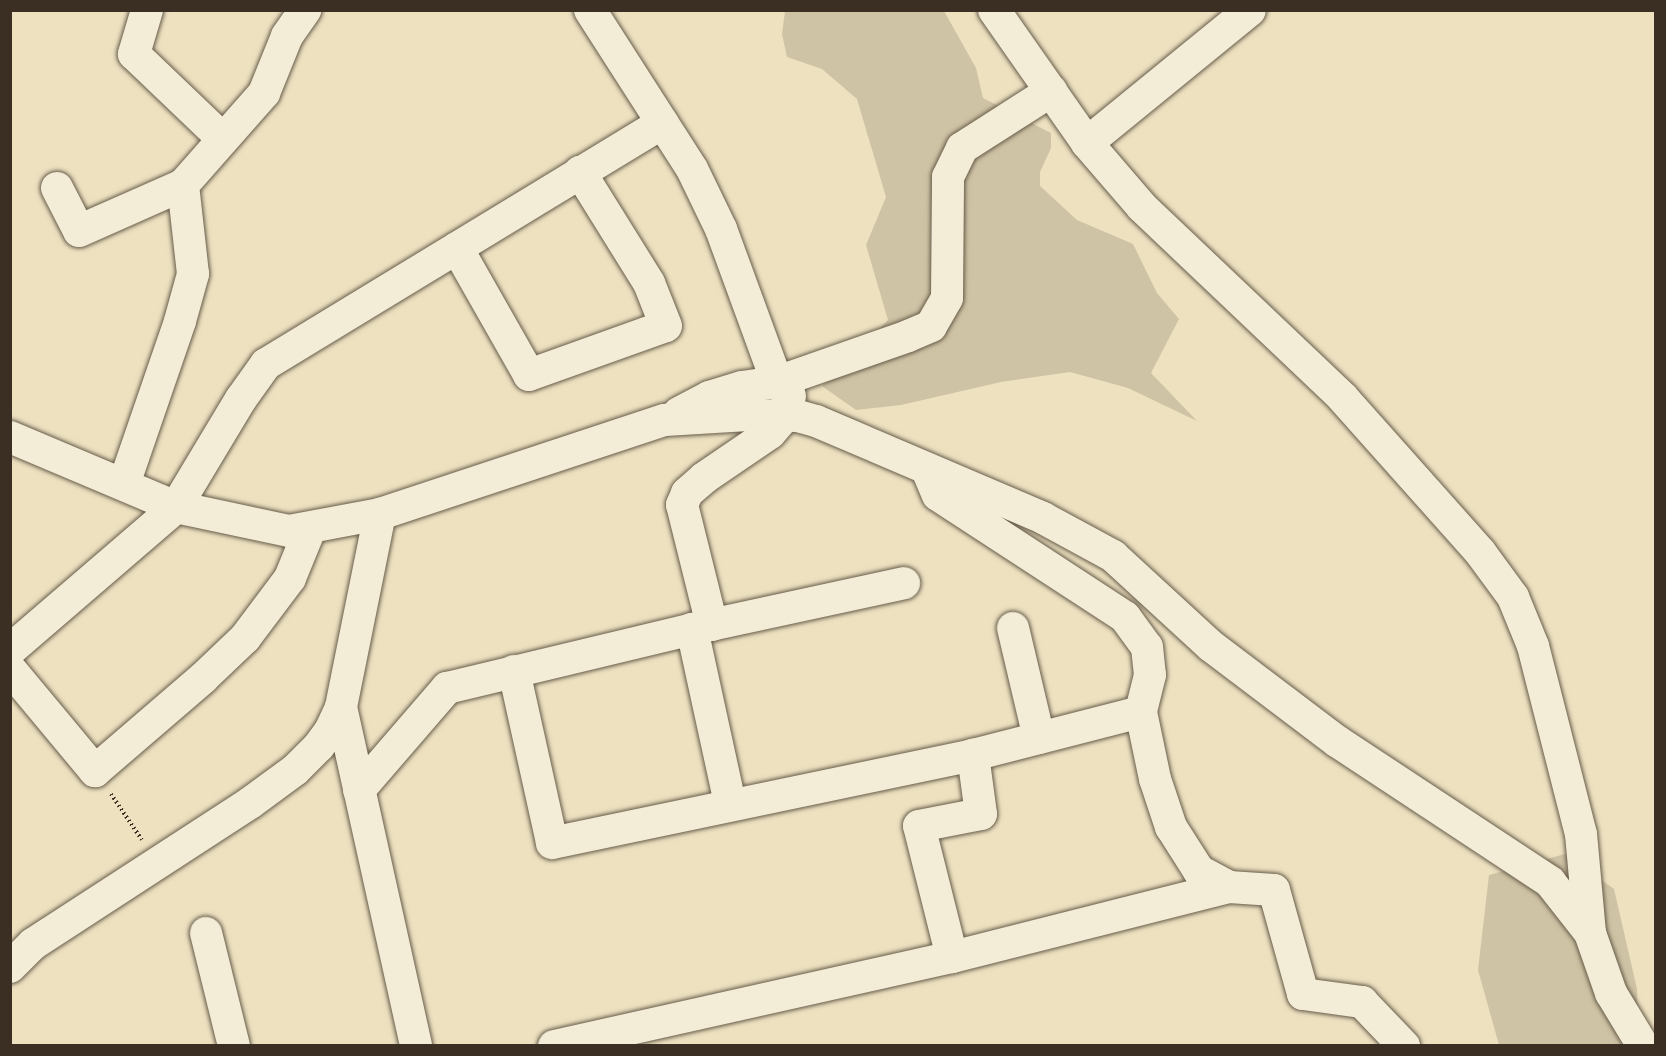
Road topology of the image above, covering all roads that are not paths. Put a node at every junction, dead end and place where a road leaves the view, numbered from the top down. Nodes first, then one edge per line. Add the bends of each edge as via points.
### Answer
1 (147, 10) edge
2 (305, 10) edge
3 (590, 10) edge
4 (994, 10) edge
5 (1250, 10) edge
6 (1051, 91) junction
7 (663, 123) junction
8 (224, 139) junction
9 (1087, 143) junction
10 (580, 172) junction
11 (183, 185) junction
12 (57, 188) dead end
13 (457, 248) junction
14 (777, 382) junction
15 (785, 416) junction
16 (665, 420) junction
17 (816, 421) junction
18 (10, 437) edge
19 (926, 469) junction
20 (124, 484) junction
21 (176, 507) junction
22 (380, 514) junction
23 (310, 529) junction
24 (904, 583) dead end
25 (702, 627) junction
26 (1013, 628) dead end
27 (10, 650) edge
28 (10, 669) edge
29 (514, 671) junction
30 (341, 707) junction
31 (1141, 712) junction
32 (1039, 738) junction
33 (973, 755) junction
34 (359, 790) junction
35 (730, 804) junction
36 (1229, 887) junction
37 (206, 933) dead end
38 (1590, 933) junction
39 (952, 957) junction
40 (11, 964) edge
41 (234, 1046) edge
42 (416, 1046) edge
43 (554, 1046) edge
44 (1404, 1046) edge
45 (1643, 1046) edge

1 - 8 street via 134,54
2 - 8 street via 287,36 264,93
3 - 7 street
4 - 6 street
5 - 9 street
6 - 9 street
6 - 14 street via 962,148 948,177 947,298 931,326
7 - 10 street
7 - 14 street via 692,169 721,230
8 - 11 street
9 - 38 street via 1142,207 1342,397 1480,552 1513,597 1533,646 1581,834
10 - 13 street
10 - 13 street via 649,283 666,326 530,375
11 - 12 street via 79,231
11 - 20 street via 193,274
13 - 21 street via 266,364
14 - 16 street via 709,397
14 - 17 street
15 - 16 street
15 - 17 street
15 - 25 street via 770,433 704,478 687,494 682,505
16 - 22 street
17 - 19 street
18 - 20 street
19 - 31 street via 938,495 1125,617 1147,647 1150,675
19 - 38 street via 1043,518 1113,556 1211,646 1338,742 1550,882
20 - 21 street
21 - 23 street via 256,526 289,531
21 - 27 street
22 - 23 street
22 - 30 street
23 - 28 street via 290,578 245,638 95,771
24 - 25 street
25 - 29 street
25 - 35 street
26 - 32 street
29 - 34 street via 447,688
29 - 35 street via 552,843
30 - 34 street
30 - 40 street via 325,739 295,770 33,944
31 - 32 street
31 - 36 street via 1155,779 1171,827 1199,871
32 - 33 street
33 - 35 street
33 - 39 street via 981,814 919,826
34 - 42 street
36 - 39 street
36 - 44 street via 1274,891 1303,994 1362,1002
37 - 41 street
38 - 45 street via 1611,993
39 - 43 street

